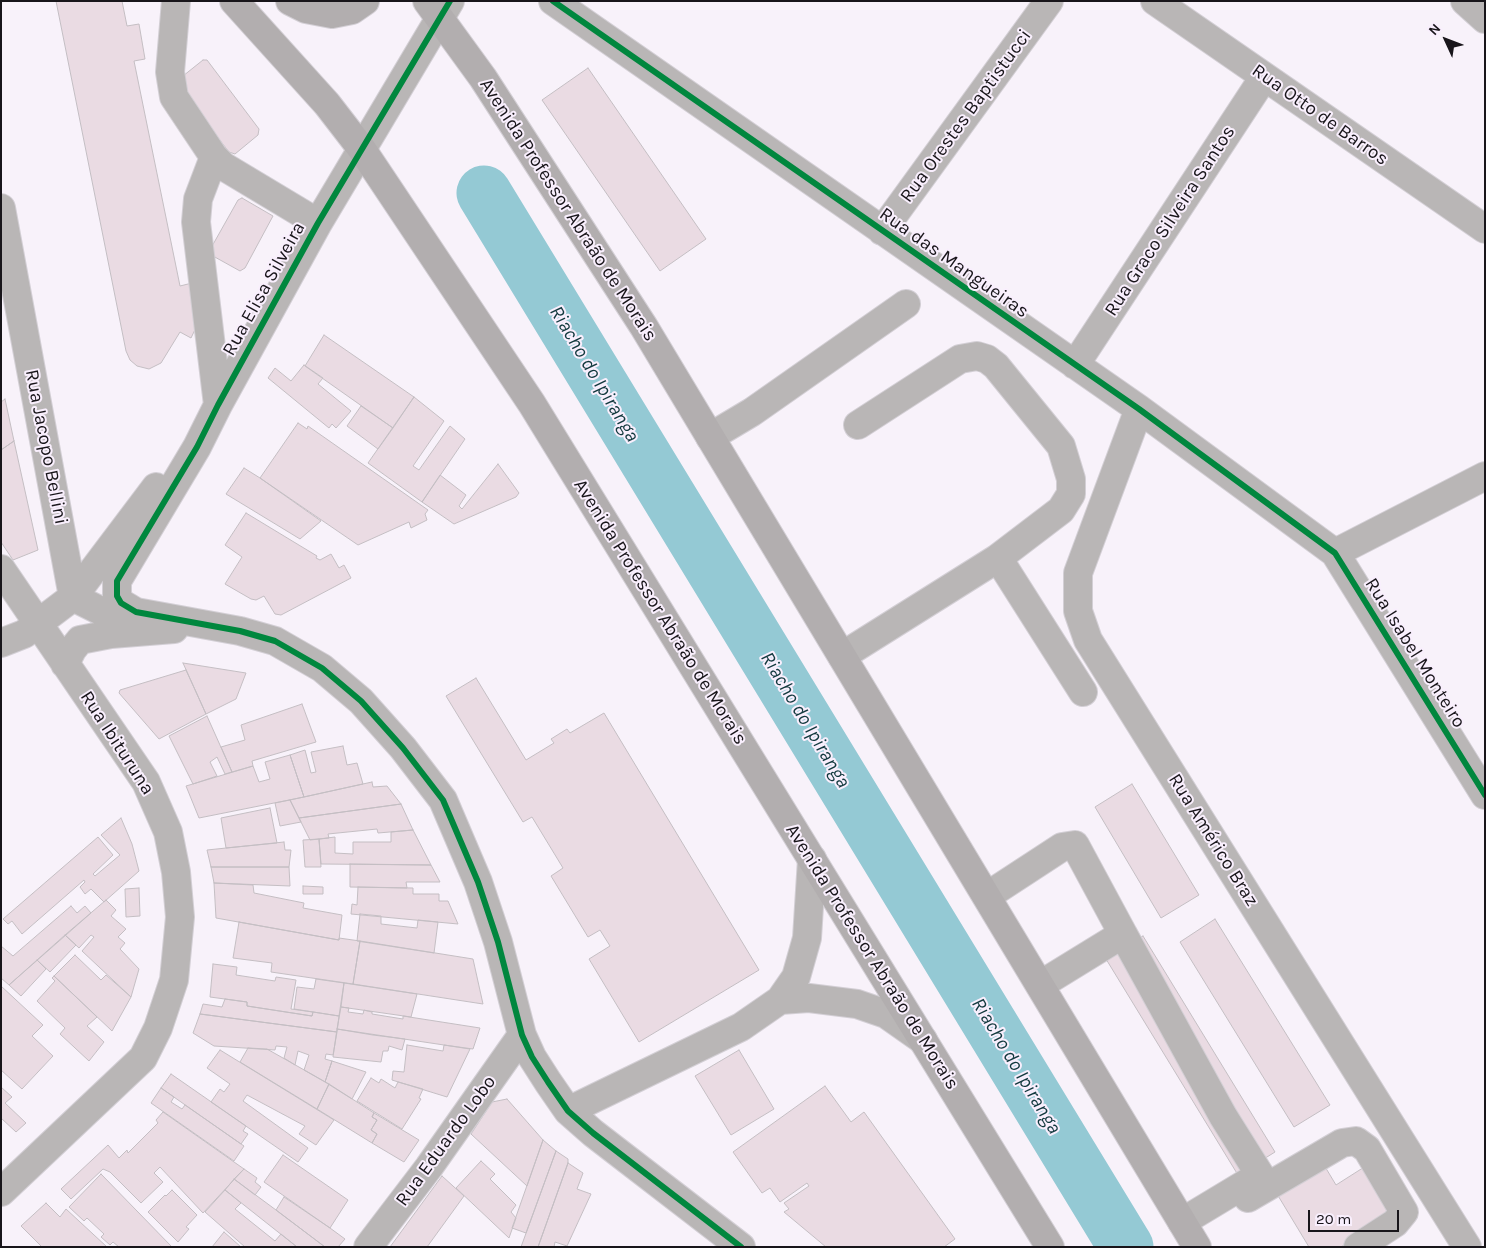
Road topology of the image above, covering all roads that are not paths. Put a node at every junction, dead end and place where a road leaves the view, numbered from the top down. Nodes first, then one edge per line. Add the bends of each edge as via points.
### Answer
1 (176, 1) edge
2 (234, 1) edge
3 (290, 1) edge
4 (365, 1) edge
5 (553, 1) edge
6 (1049, 1) edge
7 (1154, 1) edge
8 (1465, 1) edge
9 (439, 7) edge
10 (1485, 19) edge
11 (1264, 76) junction
12 (361, 148) junction
13 (214, 157) junction
14 (1, 208) edge
15 (318, 223) junction
16 (1485, 229) edge
17 (882, 231) junction
18 (906, 304) dead end
19 (1075, 365) junction
20 (218, 405) junction
21 (1139, 409) junction
22 (858, 425) dead end
23 (710, 436) junction
24 (1485, 476) edge
25 (1335, 553) junction
26 (998, 558) junction
27 (1, 570) edge
28 (73, 597) junction
29 (39, 624) junction
30 (206, 626) junction
31 (156, 630) junction
32 (1, 643) edge
33 (842, 656) junction
34 (65, 664) junction
35 (1082, 692) dead end
36 (1485, 795) edge
37 (812, 859) junction
38 (987, 896) junction
39 (1123, 934) junction
40 (1040, 985) junction
41 (780, 1000) junction
42 (522, 1034) junction
43 (923, 1040) junction
44 (568, 1111) junction
45 (1, 1192) edge
46 (1190, 1234) edge
47 (1485, 1238) edge
48 (1045, 1243) edge
49 (368, 1247) edge
50 (741, 1247) edge
51 (1358, 1247) edge
52 (1468, 1247) edge

1 - 13 street via 170,90
2 - 12 main road, Avenida Professor Abraão de Morais via 327,104
3 - 4 main road via 306,10 332,14 352,10
5 - 17 street, Rua das Mangueiras
6 - 17 street, Rua Orestes Baptistucci
7 - 11 street, Rua Otto de Barros
8 - 10 street
9 - 12 street, Rua Elisa Silveira
9 - 23 main road, Avenida Professor Abraão de Morais
11 - 16 street, Rua Otto de Barros
11 - 19 street, Rua Graco Silveira Santos
12 - 15 street, Rua Elisa Silveira
12 - 37 main road, Avenida Professor Abraão de Morais via 532,404
13 - 15 street via 235,175
13 - 20 street via 198,199 196,222
14 - 28 street, Rua Jacopo Bellini
15 - 20 street, Rua Elisa Silveira
17 - 19 street, Rua das Mangueiras
18 - 23 street via 752,412
19 - 21 street, Rua das Mangueiras
20 - 28 street, Rua Elisa Silveira
20 - 30 street, Rua Elisa Silveira via 169,496 117,581 117,596 121,603 136,612
21 - 25 street, Rua das Mangueiras
21 - 52 street, Rua Américo Braz via 1078,573 1078,612 1088,640
22 - 26 street via 960,359 977,356 996,366 1061,446 1072,479 1071,494 1061,510
23 - 33 main road, Avenida Professor Abraão de Morais
24 - 25 street
25 - 36 street, Rua Isabel Monteiro
26 - 33 street
26 - 35 street
27 - 29 street, Rua Ibituruna
28 - 29 street, Rua Elisa Silveira
28 - 31 street via 101,611
29 - 32 street, Rua Elisa Silveira
29 - 34 street, Rua Ibituruna
30 - 31 street
30 - 42 street via 275,641 322,668 361,702 403,748 443,800 478,882 498,942
31 - 34 street via 80,640
33 - 38 main road, Avenida Professor Abraão de Morais
34 - 45 street, Rua Ibituruna via 146,782 168,832 180,917 174,980 158,1028 143,1058
37 - 41 street via 807,938 796,977
37 - 43 main road, Avenida Professor Abraão de Morais
38 - 39 street via 1062,846 1074,845
38 - 40 main road, Avenida Professor Abraão de Morais
39 - 40 street
39 - 46 street via 1223,1116 1260,1175
40 - 46 main road, Avenida Professor Abraão de Morais
41 - 43 street via 809,998 857,1004 886,1014
41 - 44 street via 741,1027
42 - 44 street via 532,1057
42 - 49 street, Rua Eduardo Lobo via 429,1167
43 - 48 main road, Avenida Professor Abraão de Morais
44 - 50 street
46 - 51 street via 1342,1143 1356,1141 1367,1149 1404,1212 1395,1224
47 - 52 street

